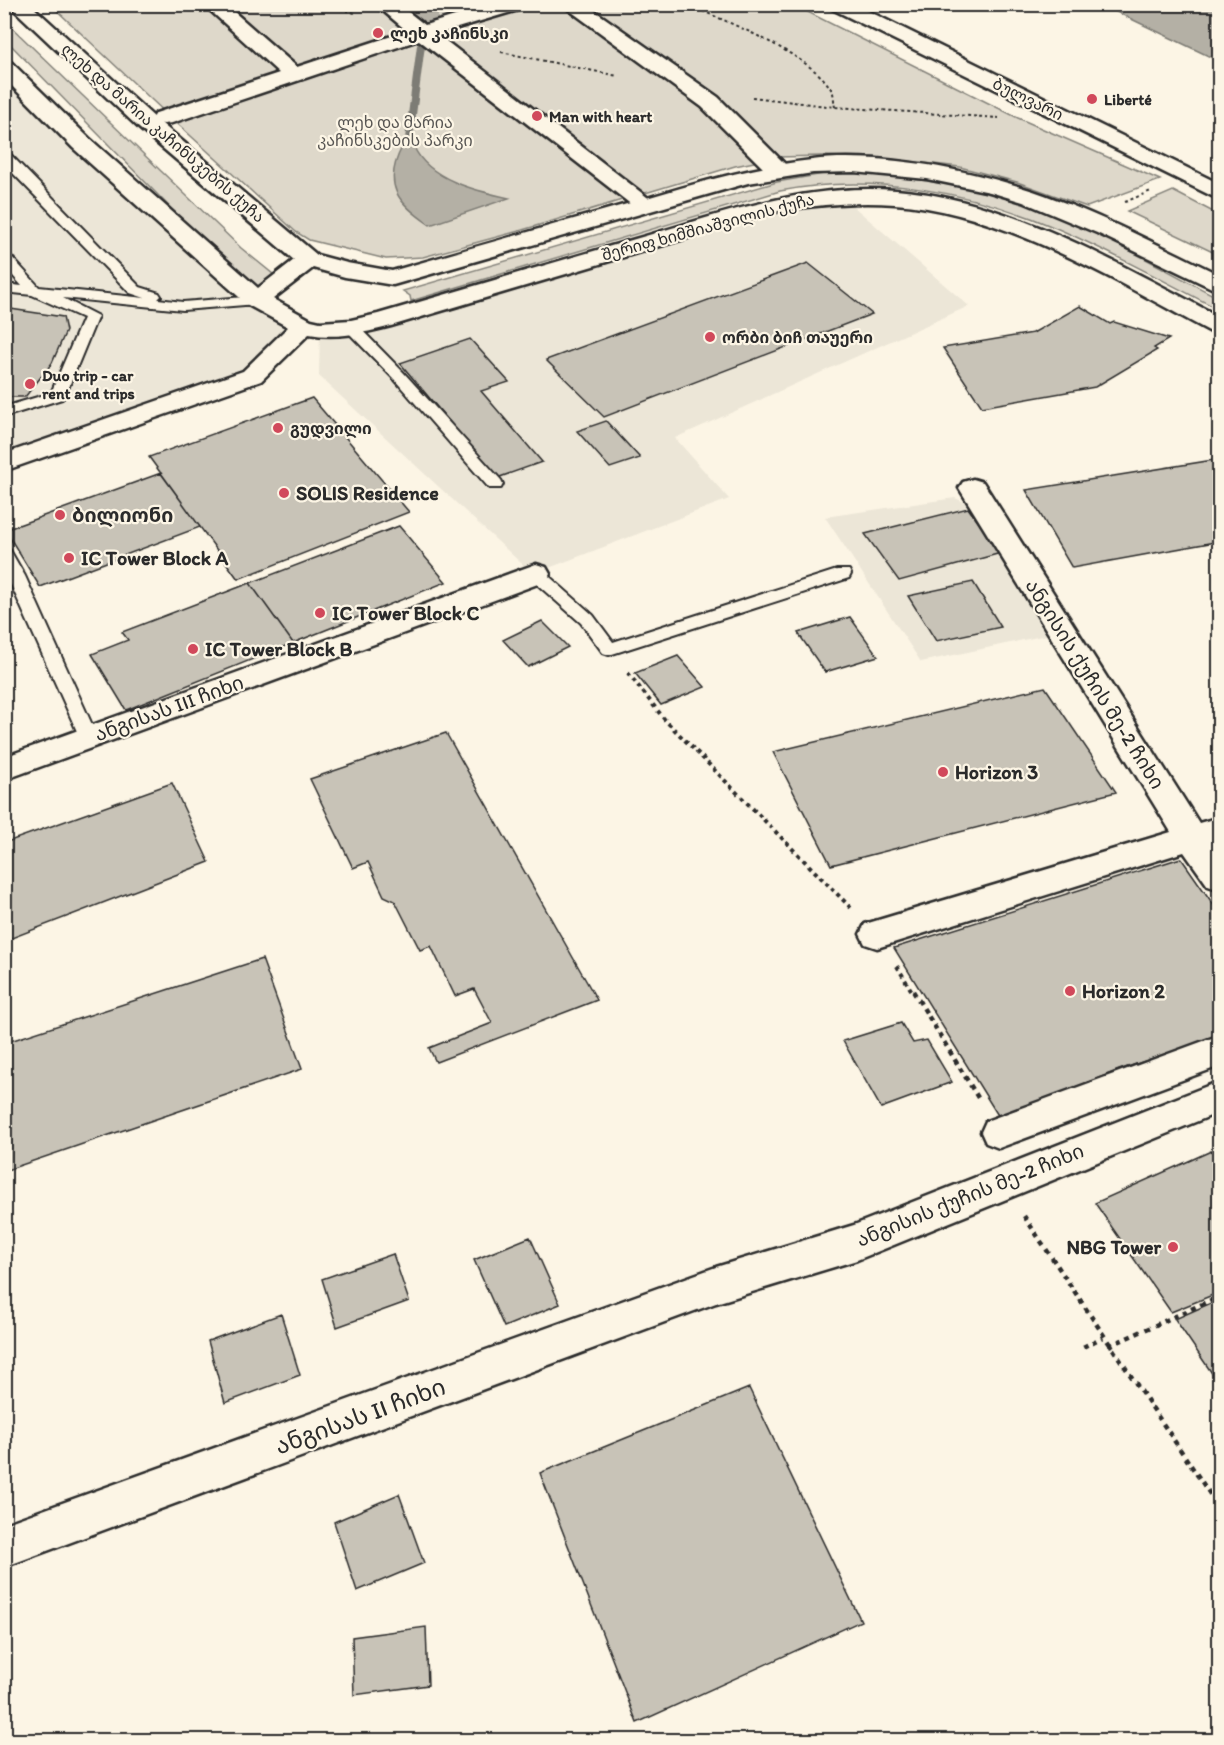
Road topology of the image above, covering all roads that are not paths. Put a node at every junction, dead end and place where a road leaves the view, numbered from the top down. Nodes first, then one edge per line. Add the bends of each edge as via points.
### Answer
1 (18, 4) edge
2 (213, 4) edge
3 (385, 4) edge
4 (518, 4) edge
5 (571, 4) edge
6 (837, 4) edge
7 (423, 32) junction
8 (4, 66) edge
9 (292, 74) junction
10 (164, 118) dead end
11 (4, 156) edge
12 (778, 170) junction
13 (1220, 193) edge
14 (645, 204) junction
15 (4, 257) edge
16 (309, 260) junction
17 (393, 278) junction
18 (1220, 285) edge
19 (4, 288) edge
20 (35, 291) junction
21 (257, 300) junction
22 (183, 306) junction
23 (382, 321) junction
24 (304, 326) junction
25 (351, 327) junction
26 (1220, 327) edge
27 (4, 412) edge
28 (4, 463) edge
29 (495, 484) dead end
30 (973, 489) dead end
31 (4, 554) edge
32 (843, 573) dead end
33 (536, 574) joint
34 (10, 578) edge
35 (89, 738) junction
36 (4, 769) edge
37 (1205, 833) edge
38 (1220, 877) edge
39 (877, 934) road end
40 (1220, 1050) edge
41 (1220, 1096) edge
42 (999, 1132) road end
43 (716, 1285) joint
44 (4, 1546) edge

1 - 16 street, ლეხ და მარია კაჩინსკების ქუჩა via 147,123
2 - 9 street
3 - 7 street
4 - 7 street
5 - 12 street via 702,96
6 - 13 street, ბულვარი
7 - 9 street
7 - 14 street
8 - 21 street via 81,143
9 - 10 street
11 - 22 lane via 135,290
12 - 14 street, შერიფ ხიმშიაშვილის ქუჩა
12 - 18 street, შერიფ ხიმშიაშვილის ქუჩა via 854,165 927,172 1004,189 1085,219
14 - 17 street, შერიფ ხიმშიაშვილის ქუჩა
15 - 20 lane
16 - 17 street, შერიფ ხიმშიაშვილის ქუჩა
16 - 21 street
17 - 23 street via 395,305
19 - 20 lane
20 - 22 lane
20 - 27 lane via 91,316 57,396
21 - 22 lane
21 - 24 street, შერიფ ხიმშიაშვილის ქუჩა
23 - 25 street, შერიფ ხიმშიაშვილის ქუჩა
23 - 26 street, შერიფ ხიმშიაშვილის ქუჩა via 779,204 828,195 869,194 926,200 1002,221 1061,244
24 - 25 street, შერიფ ხიმშიაშვილის ქუჩა
24 - 28 street via 252,376
25 - 29 lane
30 - 37 street, ანგისის ქუჩის მე-2 ჩიხი
31 - 34 lane
32 - 33 lane via 609,650 587,619
33 - 35 street, ანგისას III ჩიხი
34 - 35 lane
35 - 36 street, ანგისას III ჩიხი
37 - 38 street, ანგისის ქუჩის მე-2 ჩიხი
37 - 39 street
40 - 42 street
41 - 43 street, ანგისის ქუჩის მე-2 ჩიხი via 1018,1183 857,1242
43 - 44 street, ანგისას II ჩიხი

